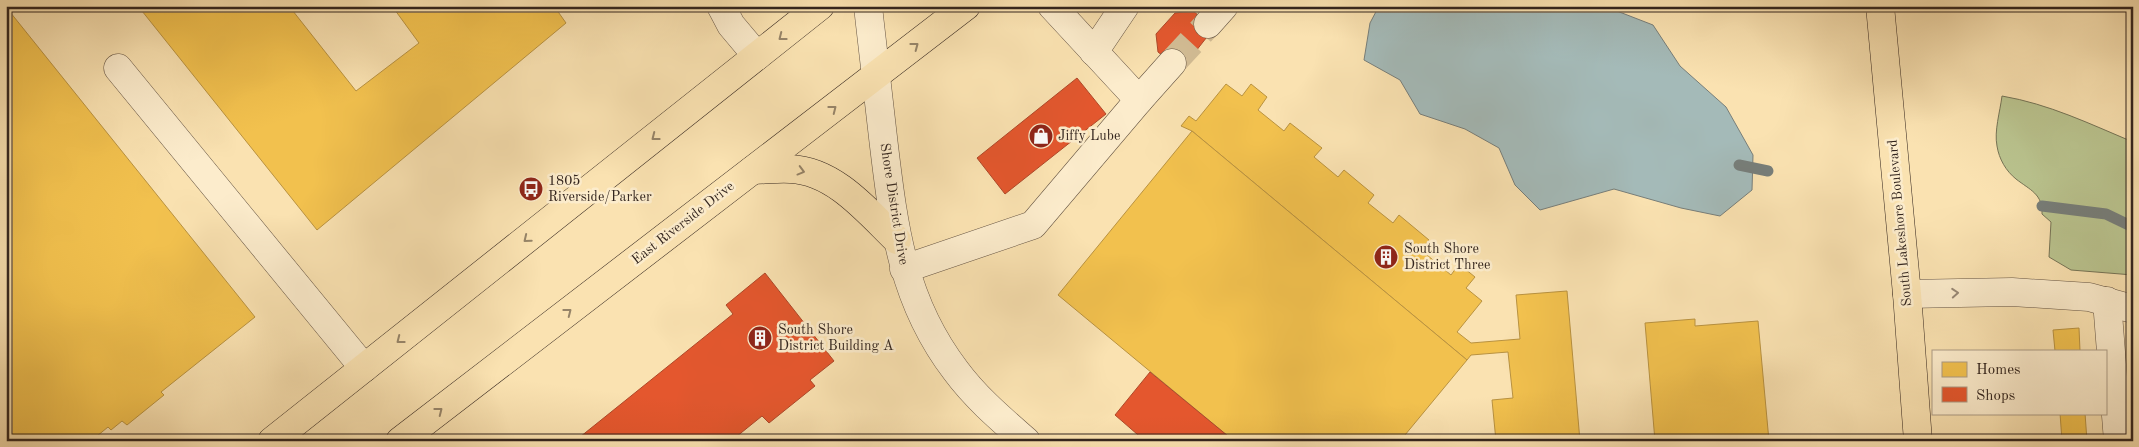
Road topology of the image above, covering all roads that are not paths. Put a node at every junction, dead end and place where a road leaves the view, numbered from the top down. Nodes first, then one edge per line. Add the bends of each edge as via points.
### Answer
1 (721, 6) edge
2 (820, 6) edge
3 (868, 6) edge
4 (966, 6) edge
5 (1052, 6) edge
6 (1125, 6) edge
7 (1880, 6) edge
8 (1094, 52) junction
9 (757, 56) junction
10 (1172, 63) tunnel mouth
11 (118, 68) dead end
12 (876, 75) junction
13 (1139, 100) junction
14 (753, 170) junction
15 (897, 240) junction
16 (904, 269) junction
17 (1907, 294) junction
18 (2107, 301) junction
19 (2133, 309) edge
20 (364, 368) junction
21 (272, 441) edge
22 (400, 441) edge
23 (1026, 441) edge
24 (1918, 441) edge
25 (2118, 441) edge

1 - 9 street via 731,25
2 -> 9 main road
3 - 12 street, Shore District Drive
12 -> 4 main road, East Riverside Drive
5 - 8 street
6 - 8 street
7 - 17 main road, South Lakeshore Boulevard
8 - 13 street
9 -> 20 main road
10 - 13 street
11 - 20 street
14 -> 12 main road, East Riverside Drive
12 - 15 street, Shore District Drive
13 - 16 street via 1033,224
14 -> 15 main road via 793,168 821,177 848,193
22 -> 14 main road, East Riverside Drive
15 - 16 street, Shore District Drive
16 - 23 street, Shore District Drive via 936,342 956,371 981,400
17 -> 18 street via 2012,292
17 - 24 main road, South Lakeshore Boulevard
18 - 19 street
18 - 25 street
20 - 21 main road

